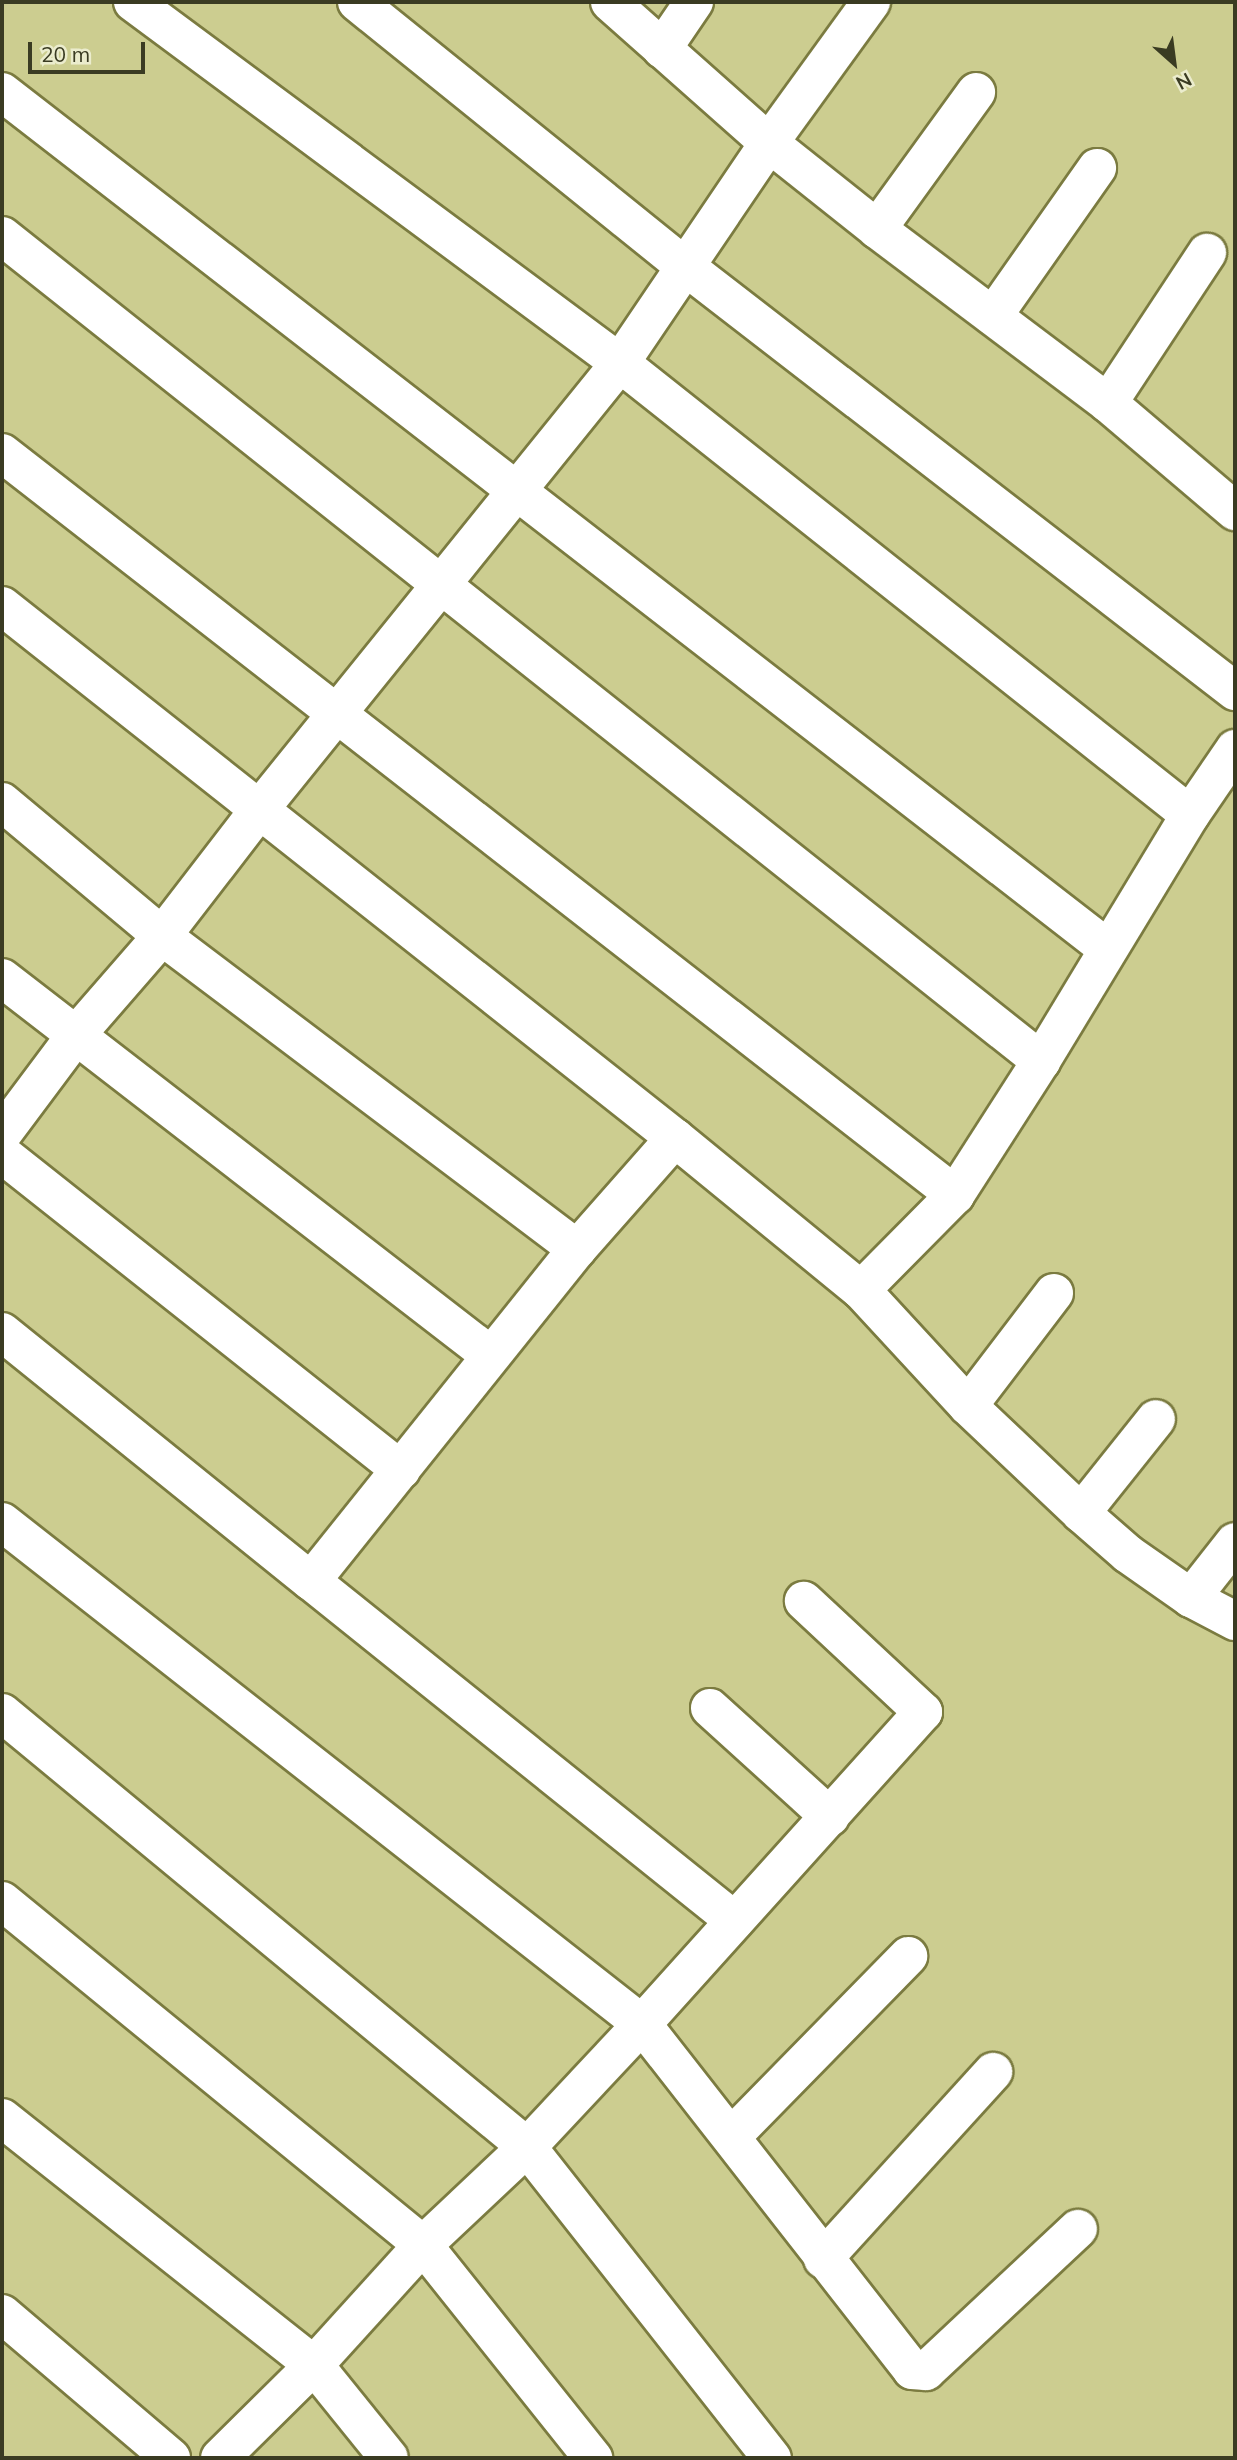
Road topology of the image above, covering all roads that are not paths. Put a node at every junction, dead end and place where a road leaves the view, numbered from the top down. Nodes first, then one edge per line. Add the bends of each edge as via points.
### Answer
1 (133, 2) edge
2 (357, 2) edge
3 (610, 2) edge
4 (694, 2) edge
5 (871, 2) edge
6 (662, 49) junction
7 (2, 92) edge
8 (976, 92) dead end
9 (769, 143) junction
10 (1097, 168) dead end
11 (877, 229) junction
12 (2, 236) edge
13 (1207, 253) dead end
14 (686, 267) junction
15 (993, 316) junction
16 (620, 363) junction
17 (1108, 403) junction
18 (2, 453) edge
19 (519, 492) junction
20 (1235, 511) edge
21 (440, 587) junction
22 (2, 606) edge
23 (1235, 691) edge
24 (336, 714) junction
25 (1235, 749) edge
26 (2, 802) edge
27 (259, 810) junction
28 (1190, 815) junction
29 (162, 936) junction
30 (1108, 949) junction
31 (2, 978) edge
32 (76, 1035) junction
33 (1041, 1061) junction
34 (2, 1134) edge
35 (675, 1138) junction
36 (2, 1154) edge
37 (955, 1195) junction
38 (577, 1249) junction
39 (861, 1290) junction
40 (1054, 1293) dead end
41 (2, 1332) edge
42 (490, 1355) junction
43 (968, 1406) junction
44 (1156, 1419) dead end
45 (401, 1470) junction
46 (1081, 1513) junction
47 (2, 1522) edge
48 (1235, 1542) edge
49 (311, 1581) junction
50 (1191, 1598) junction
51 (804, 1601) dead end
52 (1235, 1621) edge
53 (710, 1708) dead end
54 (2, 1713) edge
55 (830, 1817) junction
56 (2, 1901) edge
57 (735, 1921) junction
58 (908, 1956) dead end
59 (642, 2024) junction
60 (993, 2072) dead end
61 (2, 2118) edge
62 (732, 2136) junction
63 (527, 2147) junction
64 (1078, 2229) dead end
65 (423, 2245) junction
66 (823, 2259) junction
67 (2, 2314) edge
68 (314, 2365) junction
69 (171, 2458) edge
70 (220, 2458) edge
71 (389, 2458) edge
72 (593, 2458) edge
73 (772, 2458) edge

1 - 16 street
2 - 14 street
3 - 6 street
4 - 6 street
5 - 9 street
6 - 9 street
7 - 19 street
8 - 11 street
9 - 11 street
9 - 14 street
10 - 15 street
11 - 15 street
12 - 21 street
13 - 17 street
14 - 16 street
14 - 23 street
15 - 17 street
16 - 19 street
16 - 28 street
17 - 20 street
18 - 24 street
19 - 21 street
19 - 30 street
21 - 24 street
21 - 33 street
22 - 27 street
24 - 27 street
24 - 37 street
25 - 28 street
26 - 29 street
27 - 29 street
27 - 35 street
28 - 30 street
29 - 32 street
29 - 38 street
30 - 33 street
31 - 32 street
32 - 34 street
32 - 42 street
33 - 37 street
35 - 38 street
35 - 39 street
36 - 45 street
37 - 39 street
38 - 42 street
39 - 43 street
40 - 43 street
41 - 49 street
42 - 45 street
43 - 46 street
44 - 46 street
45 - 49 street
46 - 50 street via 1128,1554
47 - 59 street
48 - 50 street
49 - 57 street
50 - 52 street
51 - 55 street via 923,1712
53 - 55 street
54 - 63 street
55 - 57 street
56 - 65 street
57 - 59 street
58 - 62 street
59 - 62 street
59 - 63 street
60 - 66 street
61 - 68 street
62 - 66 street
63 - 65 street
63 - 73 street
64 - 66 street via 926,2371 912,2370
65 - 68 street
65 - 72 street
67 - 69 street
68 - 70 street
68 - 71 street

